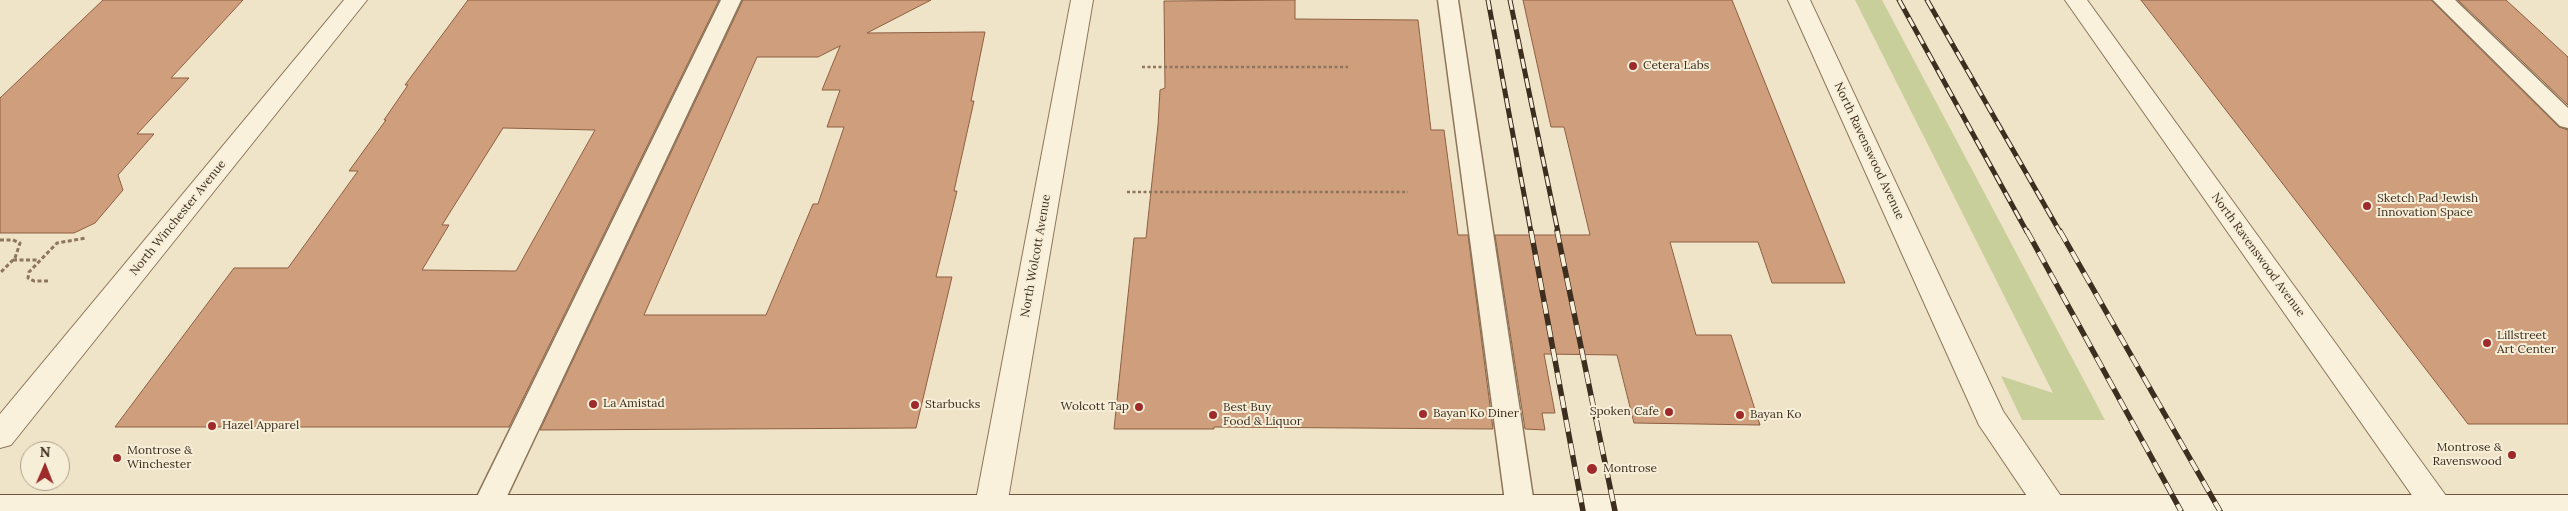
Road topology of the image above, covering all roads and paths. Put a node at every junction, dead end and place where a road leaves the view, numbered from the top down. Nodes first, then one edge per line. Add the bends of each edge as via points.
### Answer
1 (356, 0) edge
2 (731, 0) edge
3 (1082, 0) edge
4 (1448, 0) edge
5 (1799, 0) edge
6 (2076, 0) edge
7 (2443, 0) edge
8 (1142, 67) dead end
9 (1348, 68) dead end
10 (2568, 121) edge
11 (1127, 192) dead end
12 (1408, 192) dead end
13 (86, 238) dead end
14 (0, 240) edge
15 (13, 260) junction
16 (40, 260) junction
17 (0, 273) edge
18 (48, 281) dead end
19 (0, 436) edge
20 (0, 508) edge
21 (2568, 508) edge
22 (2439, 509) edge
23 (485, 510) edge
24 (990, 510) edge
25 (1500, 510) edge
26 (2054, 510) edge

1 - 19 street, North Winchester Avenue
2 - 23 lane
3 - 24 street, North Wolcott Avenue
4 - 25 lane
5 - 26 street, North Ravenswood Avenue via 1990,417
6 - 22 street, North Ravenswood Avenue
7 - 10 lane
8 - 9 path
11 - 12 path
13 - 16 path via 58,243
14 - 15 path via 20,243
15 - 16 path
15 - 17 path
16 - 18 path via 28,278
20 - 23 street
21 - 22 street
22 - 26 street
23 - 24 street
24 - 25 street
25 - 26 street

